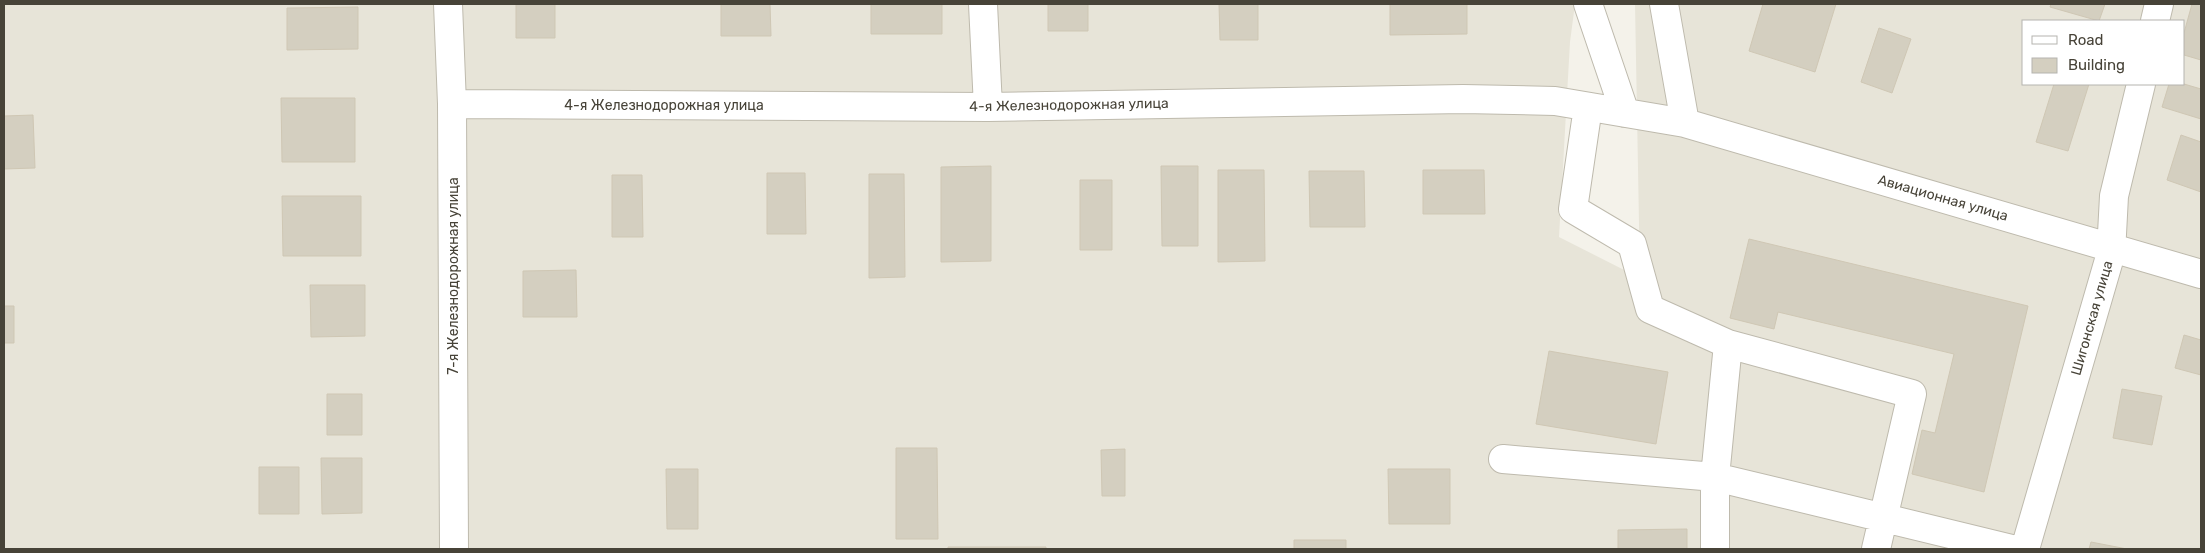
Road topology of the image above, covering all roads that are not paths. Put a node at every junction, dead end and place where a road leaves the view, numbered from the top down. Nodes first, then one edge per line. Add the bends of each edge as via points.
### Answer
1 (448, 4) edge
2 (983, 4) edge
3 (1588, 4) edge
4 (1664, 4) edge
5 (2160, 4) edge
6 (2155, 20) edge
7 (2140, 85) edge
8 (452, 104) junction
9 (988, 107) junction
10 (1588, 107) junction
11 (1625, 113) junction
12 (1685, 123) junction
13 (2111, 246) junction
14 (2201, 274) edge
15 (1728, 344) junction
16 (1503, 459) dead end
17 (1715, 478) junction
18 (1884, 518) junction
19 (454, 549) edge
20 (1715, 549) edge
21 (1876, 549) edge
22 (2012, 549) edge
23 (2025, 549) edge

1 - 8 street, 7-я Железнодорожная улица
2 - 9 street
3 - 11 street
4 - 12 street
5 - 6 street
7 - 13 street, Шигонская улица via 2114,196
8 - 9 street, 4-я Железнодорожная улица
8 - 19 street, 7-я Железнодорожная улица
9 - 10 street, 4-я Железнодорожная улица via 1463,99 1555,101
10 - 11 street, 4-я Железнодорожная улица
10 - 15 street via 1573,209 1632,244 1650,309
11 - 12 street, 4-я Железнодорожная улица
12 - 13 street, Авиационная улица
13 - 14 street, Авиационная улица
13 - 23 street, Шигонская улица
15 - 17 street
15 - 18 street via 1912,394
16 - 17 street
17 - 18 street
17 - 20 street
18 - 21 street
18 - 22 street

